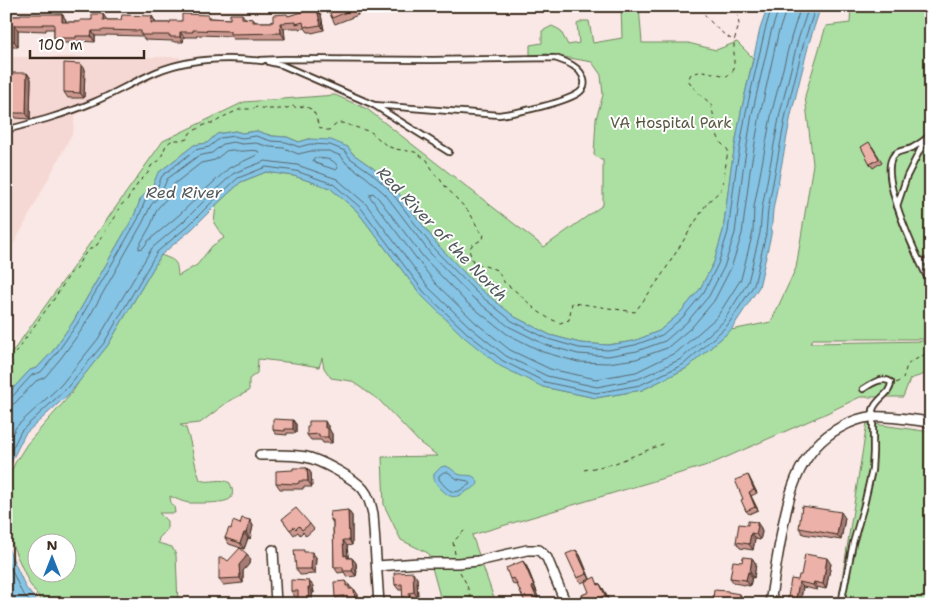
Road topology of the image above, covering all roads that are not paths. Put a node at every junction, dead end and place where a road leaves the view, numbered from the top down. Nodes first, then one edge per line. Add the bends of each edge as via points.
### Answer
1 (261, 60) junction
2 (374, 106) junction
3 (6, 130) edge
4 (931, 134) edge
5 (924, 140) junction
6 (449, 152) dead end
7 (898, 206) junction
8 (919, 260) junction
9 (931, 262) edge
10 (931, 285) edge
11 (863, 389) dead end
12 (873, 417) junction
13 (931, 422) edge
14 (260, 455) dead end
15 (273, 550) dead end
16 (377, 566) junction
17 (276, 604) edge
18 (379, 604) edge
19 (566, 604) edge
20 (770, 604) edge
21 (841, 604) edge

1 - 2 lane via 282,65
1 - 2 lane via 555,58 581,72 585,83 583,90 570,98 499,115
1 - 3 lane via 228,58 186,62 156,72 94,102
2 - 6 lane
4 - 5 lane
5 - 7 lane
5 - 7 lane via 892,157 890,179
7 - 8 lane
8 - 9 lane
8 - 10 lane
11 - 12 lane via 880,380 889,381 891,385 874,405
12 - 13 street
12 - 20 street via 852,422 817,444 796,477 784,519
12 - 21 lane via 872,470 852,543
14 - 16 street via 308,457 355,481 365,490 373,514
15 - 17 street
16 - 18 street
16 - 19 street via 458,563 538,550 547,558

